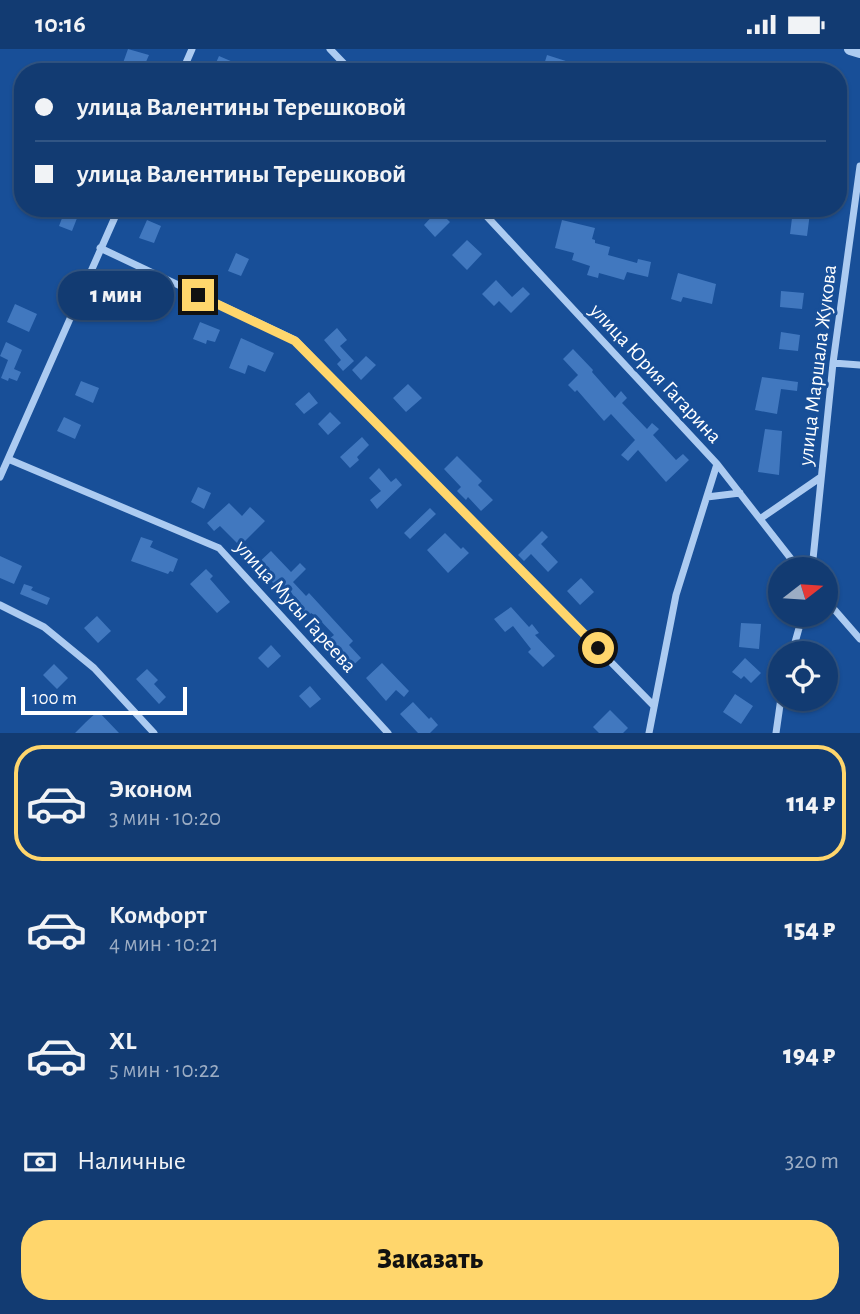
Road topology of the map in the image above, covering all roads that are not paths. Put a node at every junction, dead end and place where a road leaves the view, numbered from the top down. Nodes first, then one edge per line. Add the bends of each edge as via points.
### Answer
1 (330, 49) edge
2 (850, 49) edge
3 (860, 52) edge
4 (343, 63) edge
5 (860, 166) edge
6 (858, 201) edge
7 (115, 217) edge
8 (487, 217) edge
9 (100, 249) junction
10 (833, 363) junction
11 (860, 365) edge
12 (8, 459) junction
13 (717, 464) junction
14 (0, 477) edge
15 (821, 477) junction
16 (740, 493) junction
17 (707, 497) junction
18 (760, 519) junction
19 (790, 557) edge
20 (813, 557) edge
21 (0, 605) edge
22 (838, 614) edge
23 (860, 639) edge
24 (654, 706) junction
25 (779, 711) edge
26 (154, 733) edge
27 (388, 733) edge
28 (649, 733) edge
29 (776, 733) edge

1 - 4 street
2 - 3 street
5 - 6 street, улица Маршала Жукова
6 - 10 street, улица Маршала Жукова
7 - 9 street
8 - 13 street, улица Юрия Гагарина
9 - 12 street
9 - 24 street via 295,341
10 - 11 street
10 - 15 street, улица Маршала Жукова
12 - 14 street
12 - 27 street, улица Мусы Гареева via 219,548
13 - 16 street, улица Юрия Гагарина
13 - 17 street
15 - 18 street
15 - 20 street, улица Маршала Жукова
16 - 17 street
16 - 18 street, улица Юрия Гагарина
17 - 24 street via 677,596
18 - 19 street, улица Юрия Гагарина
21 - 26 street via 44,627 94,668
22 - 23 street
24 - 28 street
25 - 29 street

